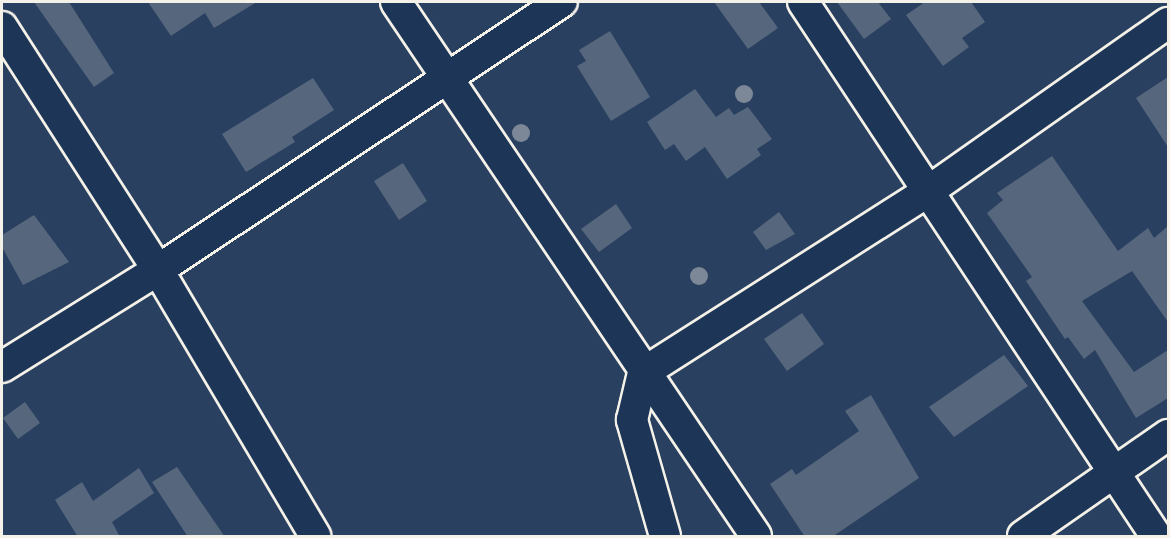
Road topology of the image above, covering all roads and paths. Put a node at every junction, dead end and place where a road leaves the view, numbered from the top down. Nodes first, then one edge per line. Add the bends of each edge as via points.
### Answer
1 (396, 2) edge
2 (562, 2) edge
3 (803, 2) edge
4 (1168, 23) edge
5 (2, 27) edge
6 (449, 77) junction
7 (930, 190) junction
8 (158, 270) junction
9 (2, 366) edge
10 (643, 373) junction
11 (1168, 435) edge
12 (1114, 470) junction
13 (315, 537) edge
14 (665, 537) edge
15 (756, 537) edge
16 (1023, 537) edge
17 (1156, 537) edge

1 - 6 street
2 - 6 street
3 - 7 street
4 - 7 street
5 - 8 street
6 - 8 street
6 - 10 street
7 - 10 street
7 - 12 street
8 - 9 street
8 - 13 street
10 - 14 street via 632,420
10 - 15 street
11 - 12 street
12 - 16 street
12 - 17 street

